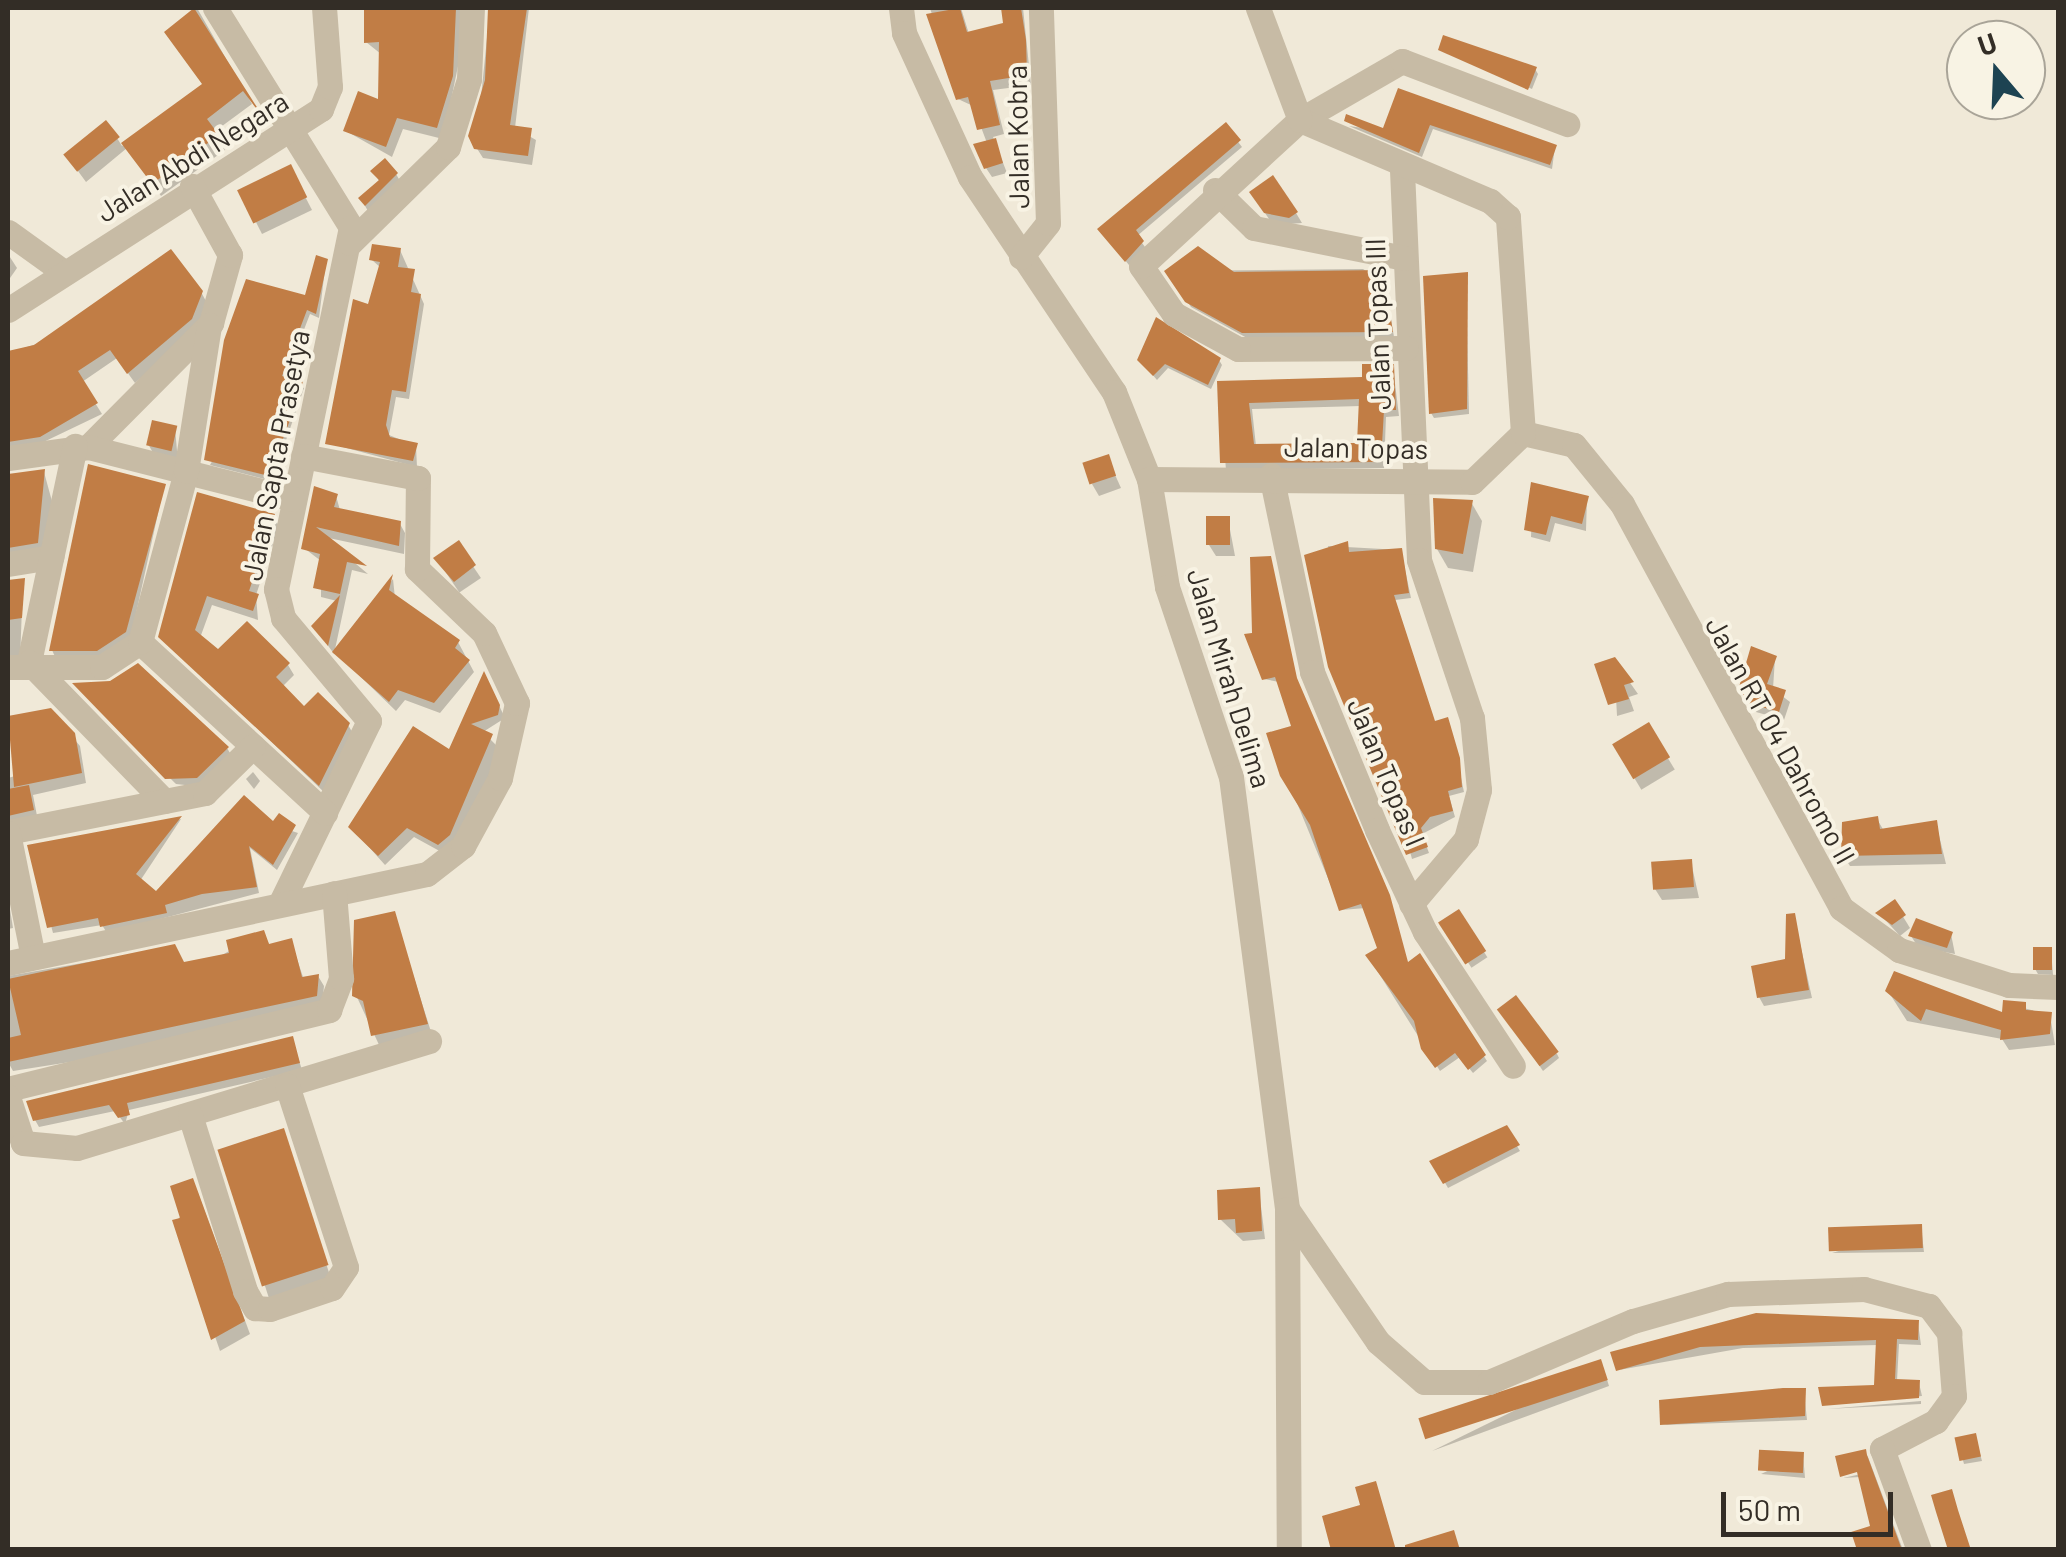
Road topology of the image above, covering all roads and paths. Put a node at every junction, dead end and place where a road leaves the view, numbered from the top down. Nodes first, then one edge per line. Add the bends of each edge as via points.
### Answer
1 (215, 8) edge
2 (324, 8) edge
3 (472, 8) edge
4 (901, 8) edge
5 (1042, 8) edge
6 (1258, 8) edge
7 (1300, 120) junction
8 (1568, 124) dead end
9 (294, 129) junction
10 (1402, 170) junction
11 (192, 186) junction
12 (1215, 190) junction
13 (8, 232) edge
14 (350, 243) junction
15 (1021, 257) junction
16 (1404, 258) junction
17 (65, 273) junction
18 (8, 310) edge
19 (209, 325) junction
20 (1406, 348) junction
21 (1524, 424) junction
22 (82, 447) junction
23 (303, 456) junction
24 (8, 458) edge
25 (186, 470) junction
26 (1271, 475) junction
27 (1415, 475) junction
28 (1149, 479) junction
29 (293, 499) junction
30 (50, 557) junction
31 (8, 564) edge
32 (140, 642) junction
33 (18, 664) edge
34 (252, 746) junction
35 (164, 801) junction
36 (325, 813) junction
37 (8, 832) edge
38 (334, 893) junction
39 (281, 902) junction
40 (1411, 904) junction
41 (20, 960) edge
42 (2058, 987) edge
43 (429, 1041) dead end
44 (1513, 1066) dead end
45 (287, 1085) junction
46 (8, 1089) edge
47 (8, 1097) edge
48 (190, 1115) junction
49 (1287, 1210) junction
50 (1289, 1550) edge
51 (1919, 1550) edge

1 - 9 street, Jalan Sapta Prasetya
2 - 9 street, Jalan Abdi Negara via 328,98
3 - 14 street via 470,80 448,147
4 - 15 street, Jalan Mirah Delima via 948,136
5 - 15 street, Jalan Kobra via 1048,223
6 - 7 street
7 - 8 street via 1402,61
7 - 10 street
7 - 12 street
9 - 11 street, Jalan Abdi Negara
9 - 14 street, Jalan Sapta Prasetya via 345,206
10 - 16 street, Jalan Topas III
10 - 21 street via 1490,201 1508,218
11 - 17 street, Jalan Abdi Negara
11 - 19 street via 230,256
12 - 16 street via 1254,228
12 - 20 street via 1141,266 1174,314 1206,339 1268,354
13 - 17 street
14 - 23 street, Jalan Sapta Prasetya
15 - 28 street, Jalan Mirah Delima via 1114,392
16 - 20 street, Jalan Topas III
17 - 18 street, Jalan Abdi Negara
19 - 22 street
19 - 25 street
20 - 27 street, Jalan Topas III
21 - 27 street, Jalan Topas via 1472,482
21 - 42 street, Jalan RT 04 Dahromo II via 1574,445 1622,504 1841,908 1899,950 2010,985
22 - 24 street
22 - 25 street
22 - 30 street
23 - 29 street, Jalan Sapta Prasetya
23 - 38 street via 418,478 417,569 484,633 517,702 500,778 463,846 427,874
25 - 29 street
25 - 32 street
26 - 27 street, Jalan Topas
26 - 28 street, Jalan Topas
26 - 40 street, Jalan Topas I via 1312,672
27 - 40 street, Jalan Topas III via 1422,585 1468,704 1479,790 1466,840
28 - 49 street, Jalan Mirah Delima via 1167,587 1238,805
29 - 36 street, Jalan Sapta Prasetya via 278,605 369,721
30 - 31 street
30 - 33 street
32 - 33 street via 102,667
32 - 34 street
33 - 35 street
34 - 35 street via 205,793
34 - 36 street
35 - 37 street
36 - 39 street, Jalan Sapta Prasetya
37 - 41 street
38 - 39 street
38 - 46 street via 341,978 329,1010
39 - 41 street
40 - 44 street, Jalan Topas I
43 - 45 street
45 - 48 street
45 - 48 street via 346,1267 332,1288 270,1309 255,1308 245,1291
47 - 48 street via 18,1136 46,1151
49 - 50 street, Jalan Mirah Delima
49 - 51 street via 1378,1342 1424,1382 1489,1382 1633,1322 1740,1292 1864,1290 1929,1306 1950,1333 1954,1396 1936,1422 1882,1449

